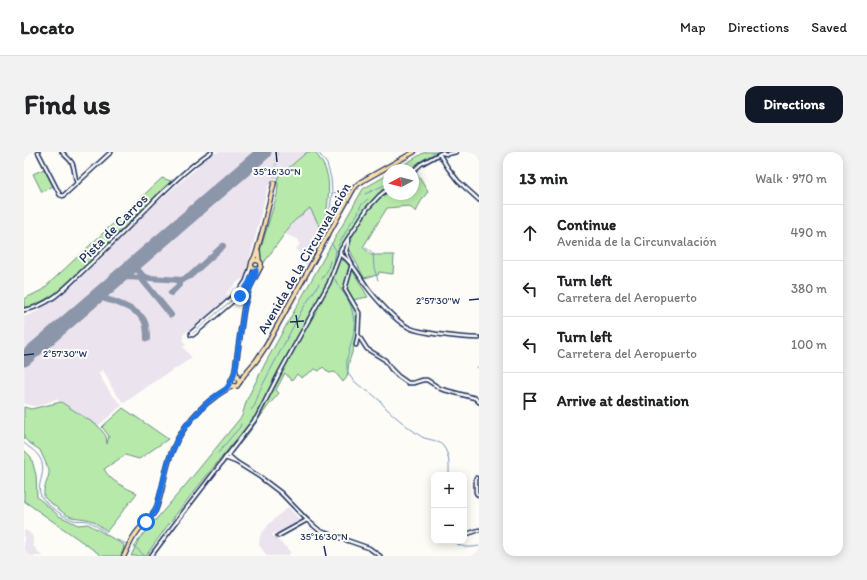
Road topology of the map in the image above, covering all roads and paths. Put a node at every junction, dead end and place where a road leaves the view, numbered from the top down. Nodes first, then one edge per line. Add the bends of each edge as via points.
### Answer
1 (38, 152) edge
2 (62, 152) edge
3 (111, 152) edge
4 (211, 152) edge
5 (414, 152) edge
6 (456, 152) edge
7 (441, 153) edge
8 (419, 167) edge
9 (77, 183) junction
10 (274, 183) tunnel mouth
11 (383, 193) edge
12 (479, 200) edge
13 (350, 236) junction
14 (259, 244) junction
15 (341, 249) junction
16 (346, 252) junction
17 (342, 255) junction
18 (259, 260) junction
19 (252, 264) junction
20 (352, 264) junction
21 (257, 269) junction
22 (230, 302) junction
23 (24, 310) edge
24 (203, 325) junction
25 (358, 335) junction
26 (479, 338) edge
27 (356, 344) dead end
28 (235, 379) junction
29 (234, 386) junction
30 (226, 389) junction
31 (479, 402) edge
32 (228, 455) junction
33 (225, 458) junction
34 (236, 462) junction
35 (476, 478) dead end
36 (479, 494) edge
37 (307, 520) junction
38 (479, 530) edge
39 (467, 534) edge
40 (278, 536) dead end
41 (124, 556) edge
42 (151, 556) edge
43 (380, 556) edge

1 - 9 street via 61,196
2 - 9 street via 71,161
3 - 9 street
4 - 23 street, Pista de Carros via 168,187 61,292 43,304
5 - 28 main road, Avenida de la Circunvalación via 354,188 266,346 244,375
6 - 7 street
7 - 8 street
7 - 12 street via 458,181
10 - 14 main road
11 - 13 street via 371,204
13 - 15 street
13 - 16 street
14 - 18 main road
14 - 19 main road
15 - 16 street
15 - 17 street
16 - 17 street
16 - 20 street
17 - 20 street
17 - 32 street via 260,413
18 - 19 main road
18 - 21 main road via 261,264
19 - 21 main road via 252,268
19 - 22 street via 244,285
20 - 25 street via 345,289 359,313
20 - 26 street via 375,297 411,329
21 - 22 street via 241,294
21 - 28 main road via 243,314
22 - 24 street
24 - 24 street via 191,333 191,335 193,335
25 - 27 street
25 - 31 street via 367,349 385,360 398,376 408,383 427,380 441,389 475,398
28 - 29 main road via 231,384
28 - 29 main road via 238,385
28 - 30 main road
29 - 30 main road
30 - 41 main road via 197,413 177,440 168,462 156,510 133,536
32 - 33 street
32 - 34 street
33 - 34 street
33 - 42 street
34 - 37 street via 281,493
35 - 36 street via 476,494
37 - 40 street
37 - 43 street via 320,531 369,548
38 - 39 street

